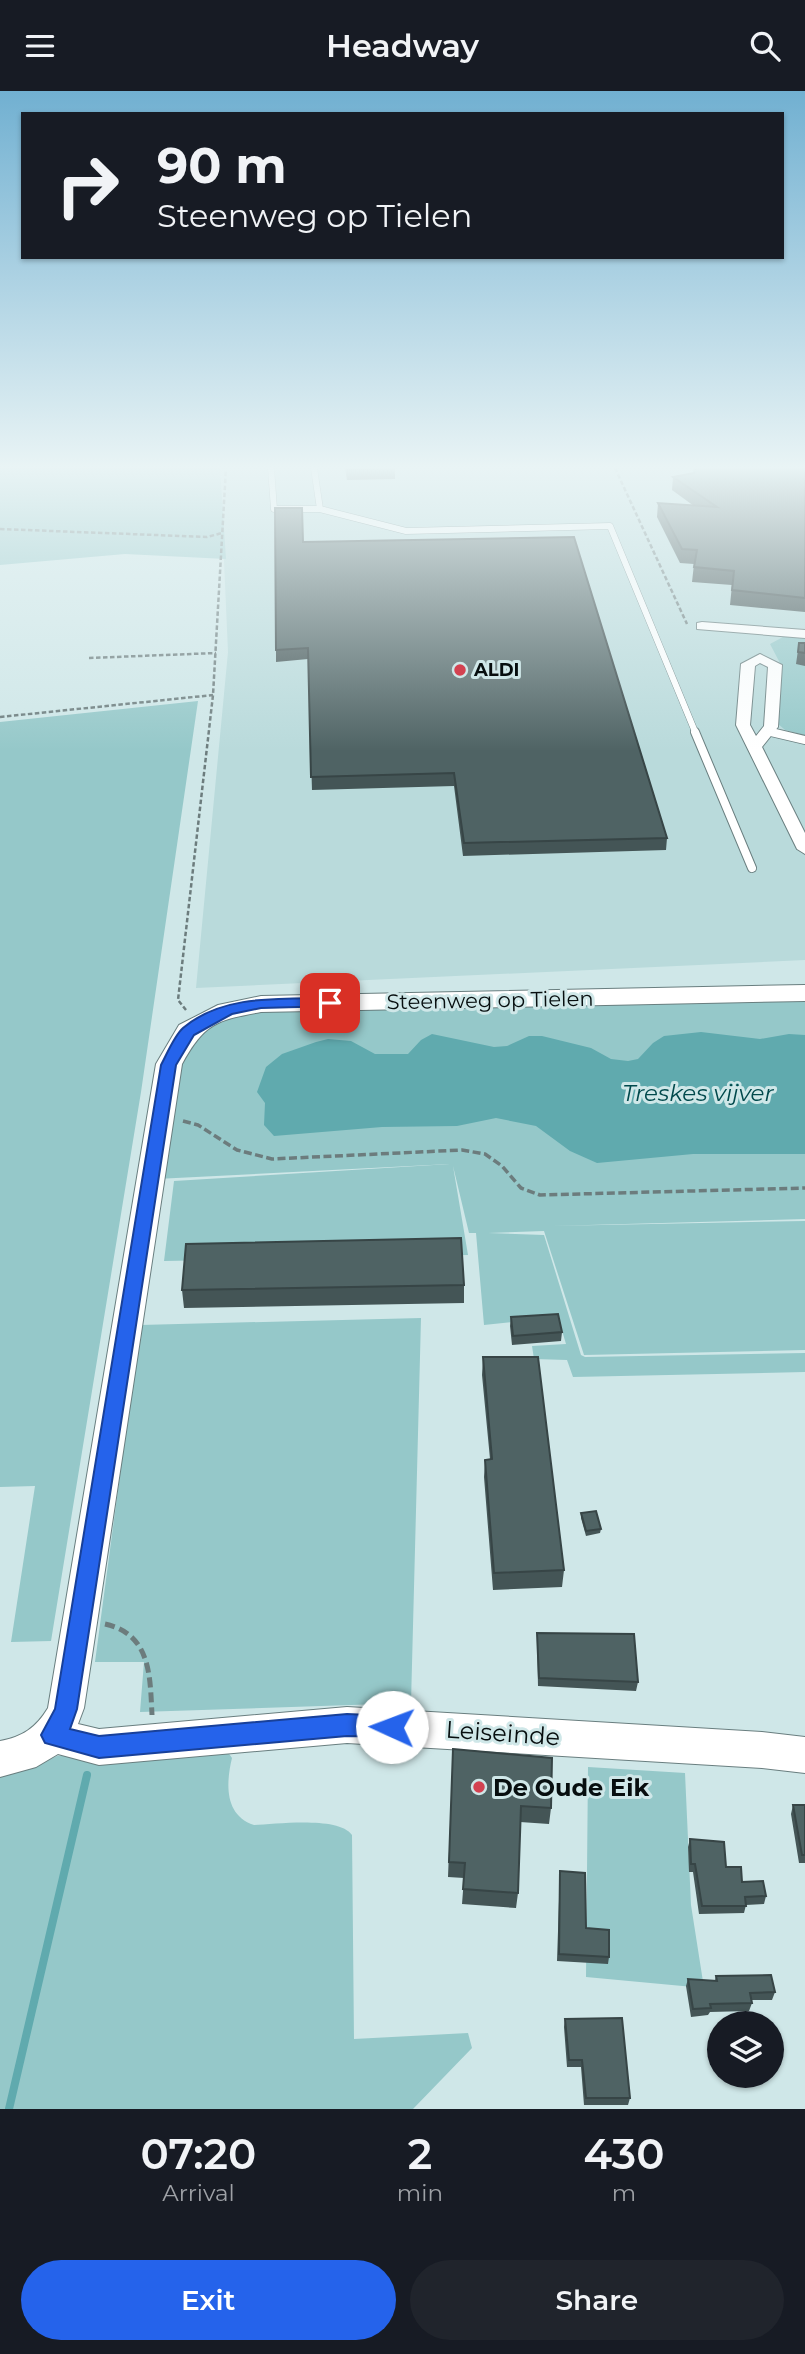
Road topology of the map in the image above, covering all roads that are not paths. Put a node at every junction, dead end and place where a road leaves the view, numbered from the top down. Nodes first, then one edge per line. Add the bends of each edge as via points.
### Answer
1 (625, 562) edge
2 (702, 626) road end
3 (763, 631) junction
4 (805, 635) edge
5 (760, 658) junction
6 (768, 730) junction
7 (805, 740) edge
8 (754, 747) junction
9 (798, 824) edge
10 (805, 849) edge
11 (752, 868) dead end
12 (805, 993) edge
13 (79, 1623) joint
14 (53, 1735) junction
15 (805, 1755) edge
16 (0, 1759) edge

1 - 11 lane
2 - 3 street
3 - 4 street
3 - 5 street
5 - 6 street via 775,665
5 - 8 street via 748,664 743,725
6 - 7 lane
6 - 8 street
8 - 9 street
9 - 10 street
12 - 13 street, Steenweg op Tielen via 243,1006 188,1031 169,1065
13 - 14 street, Steenweg op Tielen via 66,1709
14 - 15 street, Leiseinde via 99,1747 347,1725
14 - 16 street via 34,1750

